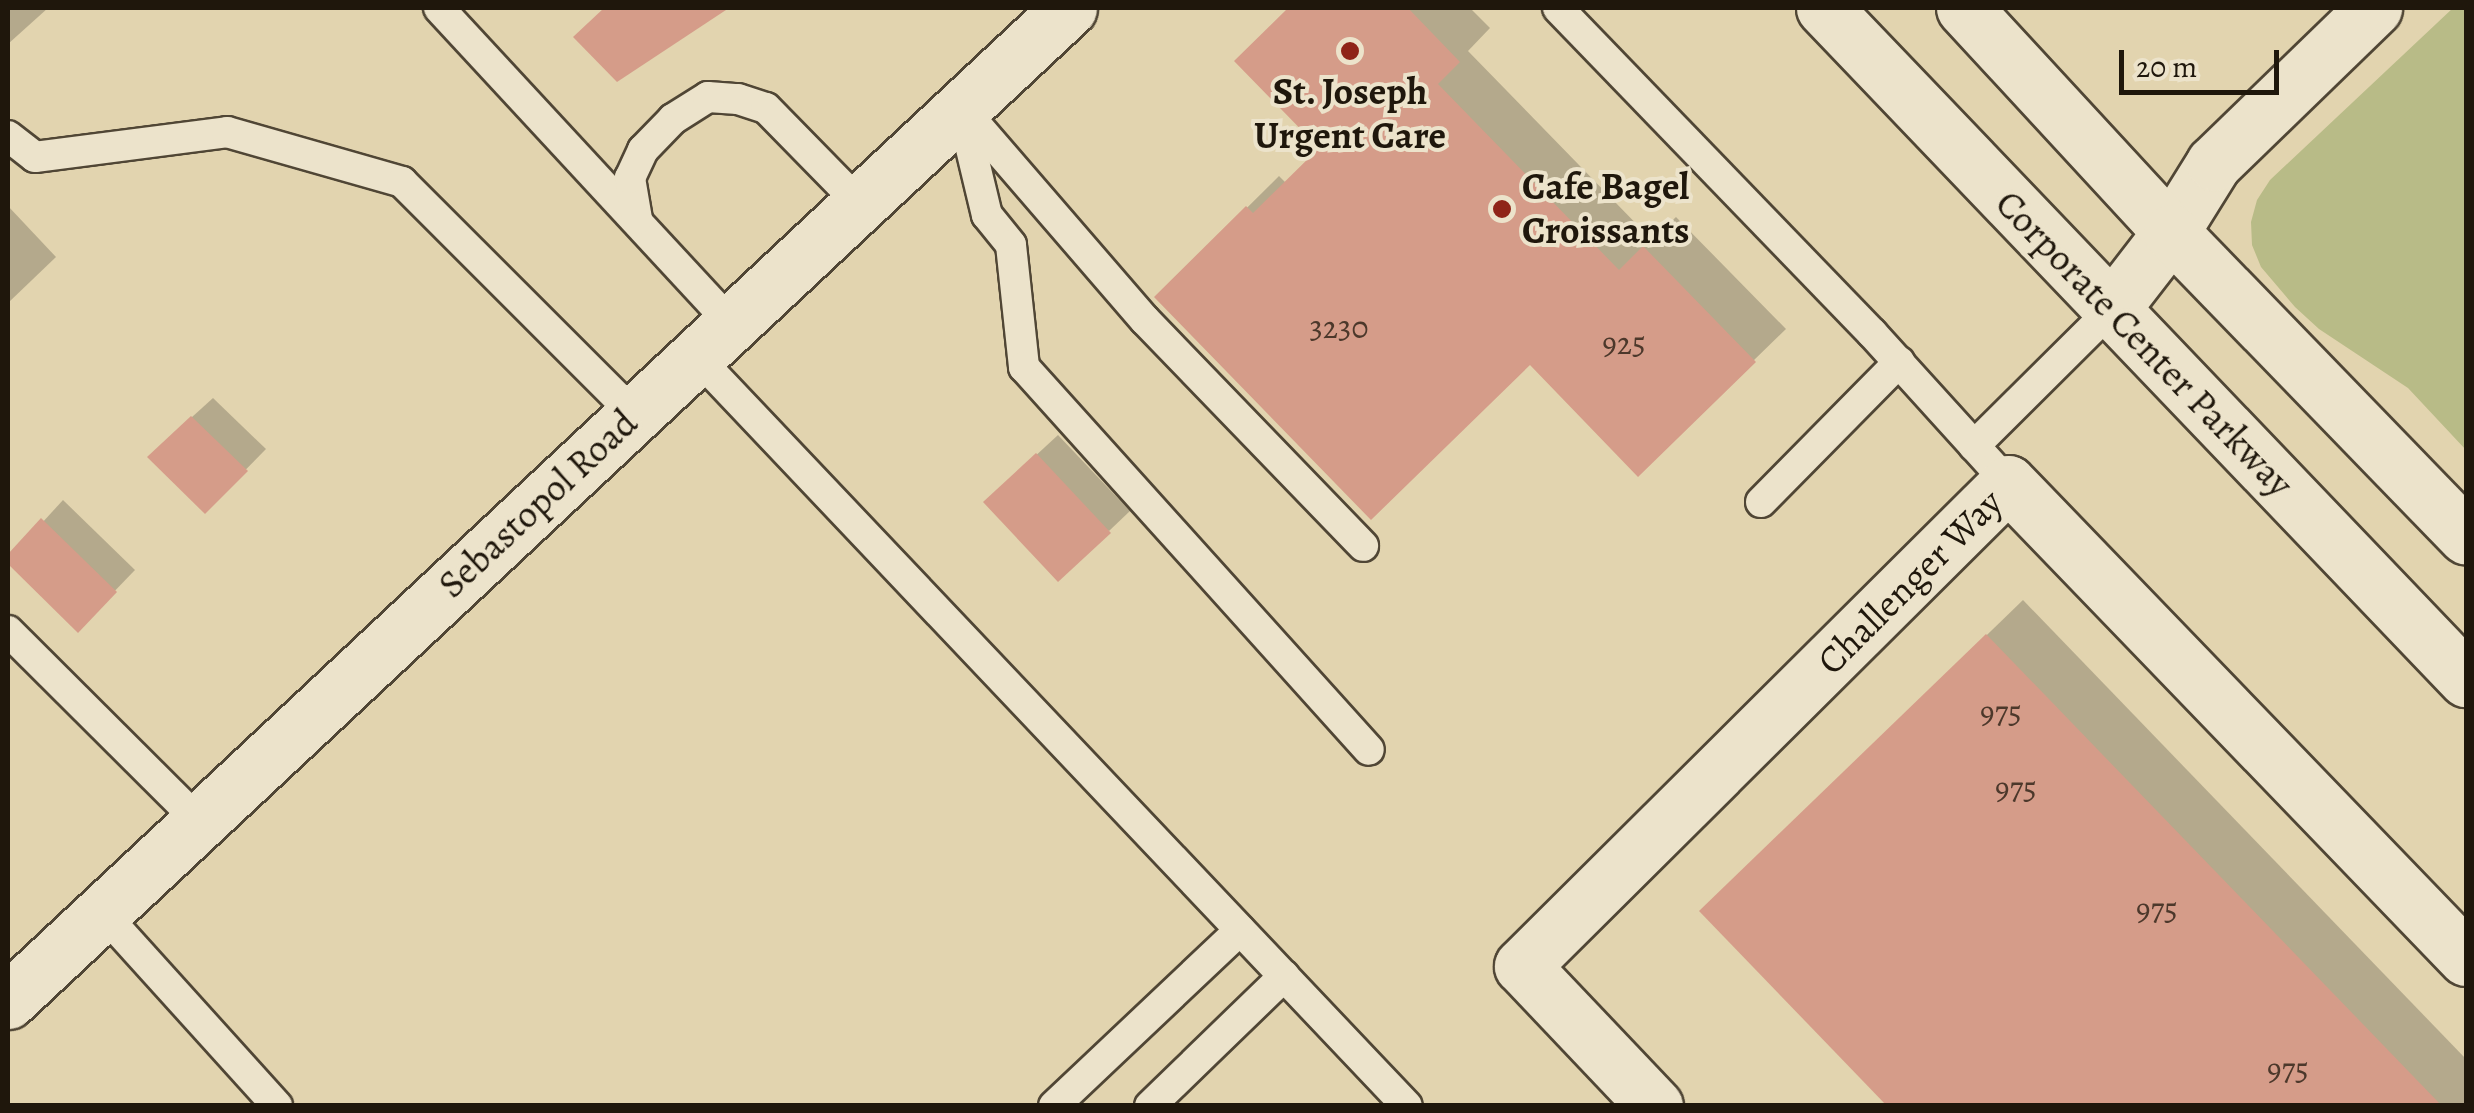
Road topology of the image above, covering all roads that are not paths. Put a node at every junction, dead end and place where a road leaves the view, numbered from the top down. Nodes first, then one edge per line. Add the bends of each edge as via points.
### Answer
1 (439, 8) edge
2 (1068, 8) edge
3 (1558, 8) edge
4 (1824, 8) edge
5 (1964, 8) edge
6 (2374, 8) edge
7 (961, 108) junction
8 (8, 136) edge
9 (859, 203) junction
10 (637, 218) junction
11 (2171, 232) junction
12 (2110, 311) junction
13 (713, 339) junction
14 (1899, 362) junction
15 (634, 414) junction
16 (1991, 464) junction
17 (1761, 502) dead end
18 (2466, 536) edge
19 (1363, 546) dead end
20 (8, 631) edge
21 (2466, 678) edge
22 (1369, 750) dead end
23 (200, 822) junction
24 (102, 912) junction
25 (1240, 930) junction
26 (2466, 958) edge
27 (1284, 976) junction
28 (8, 1001) edge
29 (277, 1106) edge
30 (1054, 1106) edge
31 (1150, 1106) edge
32 (1407, 1106) edge
33 (1655, 1106) edge

1 - 10 lane
2 - 7 street, Sebastopol Road
3 - 14 lane
4 - 12 street, Corporate Center Parkway
5 - 11 street
6 - 11 street via 2214,163
7 - 9 street, Sebastopol Road
7 - 19 lane via 1145,320
7 - 22 lane via 987,215 1011,245 1024,367
8 - 15 lane via 35,156 227,132 402,182
9 - 10 lane via 766,108 708,97 673,119 643,150 630,178
9 - 13 street, Sebastopol Road
10 - 13 lane
11 - 12 street
11 - 18 street
12 - 16 lane
12 - 21 street, Corporate Center Parkway
13 - 15 street, Sebastopol Road
13 - 25 lane
14 - 16 lane
14 - 17 lane
15 - 23 street, Sebastopol Road
16 - 26 street, Challenger Way
16 - 33 street, Challenger Way via 1522,966
20 - 23 lane
23 - 24 street, Sebastopol Road
24 - 28 street, Sebastopol Road
24 - 29 lane
25 - 27 lane
25 - 30 lane
27 - 31 lane
27 - 32 lane

